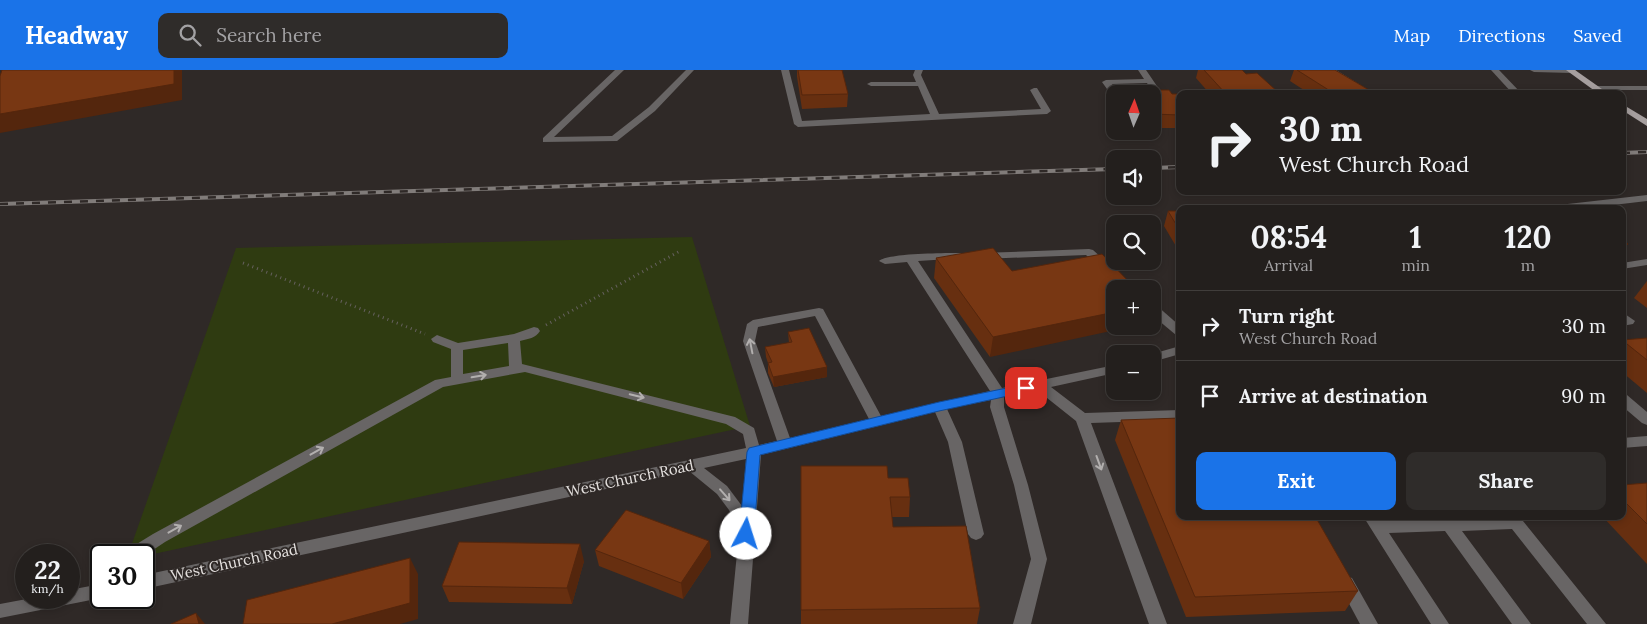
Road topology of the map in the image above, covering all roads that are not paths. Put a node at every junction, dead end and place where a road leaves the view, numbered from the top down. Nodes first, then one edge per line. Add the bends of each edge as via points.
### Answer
1 (620, 70) edge
2 (690, 70) edge
3 (785, 70) edge
4 (919, 70) edge
5 (1142, 70) edge
6 (1330, 70) edge
7 (1495, 70) edge
8 (1534, 70) edge
9 (1571, 71) edge
10 (1149, 80) junction
11 (871, 84) dead end
12 (921, 84) junction
13 (1108, 85) edge
14 (1152, 85) edge
15 (1596, 88) junction
16 (1647, 88) edge
17 (1034, 90) dead end
18 (1364, 90) edge
19 (1514, 90) edge
20 (1599, 90) edge
21 (1626, 109) edge
22 (936, 117) junction
23 (1647, 123) edge
24 (1647, 198) edge
25 (1585, 205) edge
26 (910, 258) junction
27 (886, 261) dead end
28 (1647, 262) edge
29 (1626, 265) edge
30 (1120, 280) edge
31 (1161, 316) edge
32 (1176, 329) edge
33 (534, 332) road end
34 (514, 338) junction
35 (437, 339) road end
36 (457, 347) junction
37 (1176, 351) edge
38 (1161, 355) edge
39 (516, 370) junction
40 (1106, 371) edge
41 (456, 380) junction
42 (1041, 386) junction
43 (998, 393) junction
44 (1626, 402) edge
45 (939, 406) junction
46 (1176, 415) edge
47 (1082, 418) junction
48 (1647, 420) edge
49 (877, 422) junction
50 (1647, 441) edge
51 (1626, 443) edge
52 (784, 444) junction
53 (754, 452) junction
54 (691, 465) junction
55 (1513, 520) edge
56 (1447, 521) edge
57 (1373, 522) edge
58 (746, 534) junction
59 (976, 534) dead end
60 (150, 544) edge
61 (1336, 566) edge
62 (155, 580) edge
63 (15, 608) edge
64 (0, 611) edge
65 (739, 624) edge
66 (1022, 624) edge
67 (1158, 624) edge
68 (1370, 624) edge
69 (1440, 624) edge
70 (1522, 624) edge
71 (1597, 624) edge

1 - 2 street via 546,140 614,139 652,109
3 - 22 street via 798,124
4 - 12 street via 917,75
5 - 10 street
6 - 18 street
7 - 19 street
8 - 9 street
9 - 15 main road
10 - 13 street via 1106,82
10 - 14 street
11 - 12 street
12 - 22 street
15 - 16 street
15 - 20 main road
17 - 22 street via 1047,111
21 - 23 main road
24 - 25 street
26 - 27 street
26 - 30 street via 1088,252
26 - 43 street
28 - 29 street
31 - 32 street
33 - 34 street
34 - 36 street
34 - 39 street
35 - 36 street
36 - 41 street
37 - 38 street
41 -> 39 street
39 -> 53 street via 525,368 730,420 749,431
40 - 42 street, West Church Road
60 -> 41 street via 440,384
42 - 43 street, West Church Road
42 - 47 street
43 - 45 street, West Church Road
43 - 66 street via 997,407 1039,559
44 - 48 street
45 - 49 street, West Church Road
45 - 59 street via 955,442
46 - 47 street
47 -> 67 street
49 - 52 street, West Church Road
52 -> 49 street via 748,341 753,324 819,312
50 - 51 street
52 - 53 street, West Church Road
53 - 54 street, West Church Road
53 - 58 street
54 -> 58 street via 722,490 736,507
54 - 62 street, West Church Road
55 - 56 street
55 - 71 street
56 - 57 street
56 - 70 street
57 - 69 street
58 - 65 street
61 - 68 street
63 - 64 street

